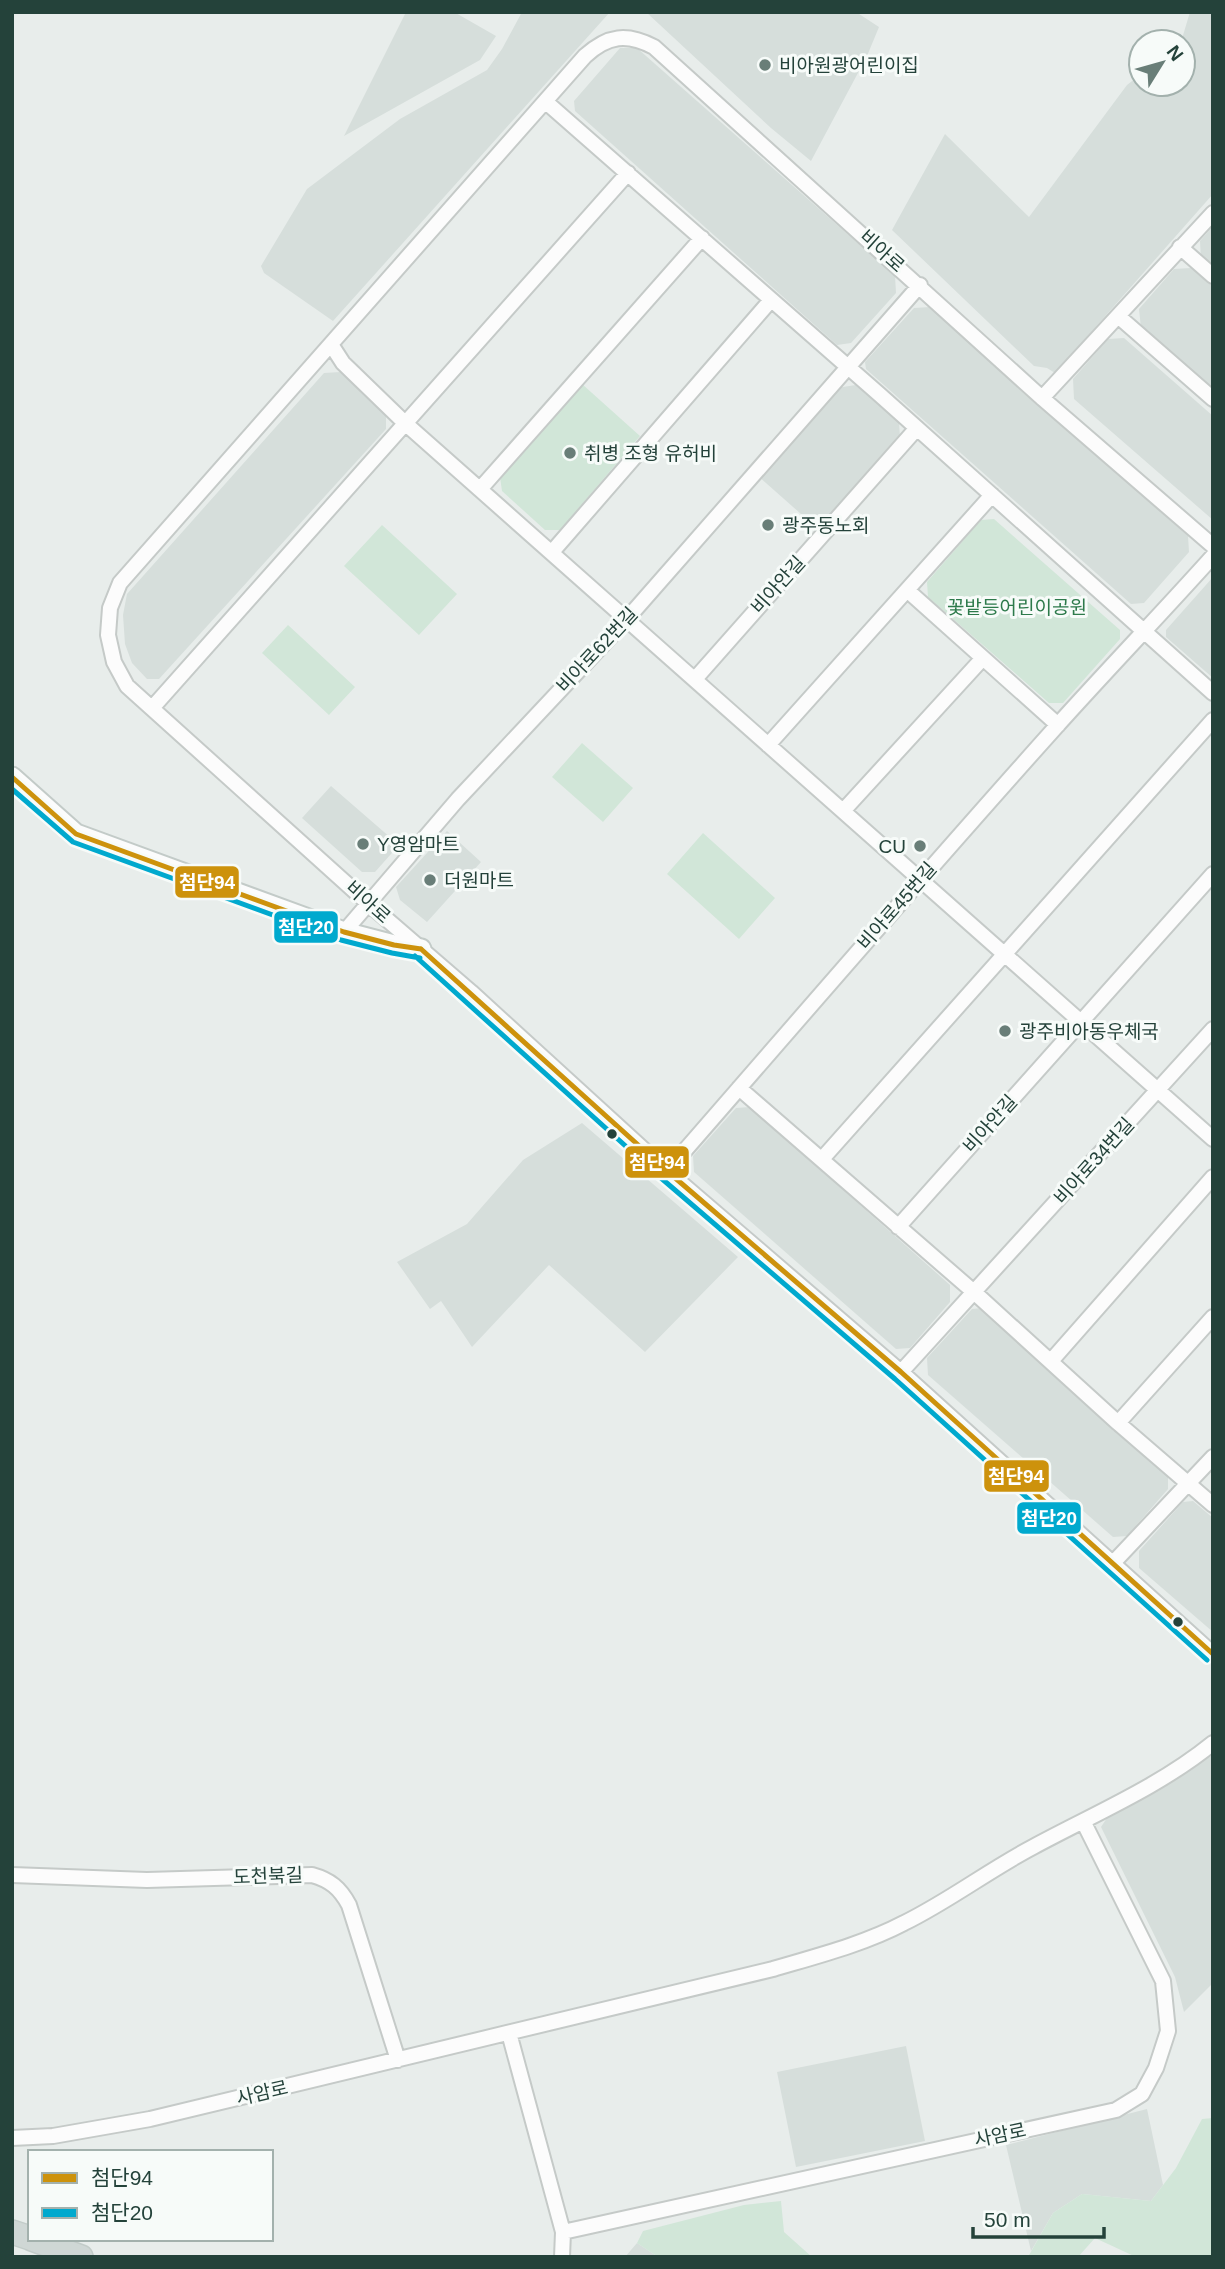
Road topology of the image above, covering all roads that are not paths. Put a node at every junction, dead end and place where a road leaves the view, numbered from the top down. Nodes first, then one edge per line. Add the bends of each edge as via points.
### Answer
1 (545, 102) junction
2 (628, 173) junction
3 (1213, 213) edge
4 (702, 238) junction
5 (1180, 247) junction
6 (1213, 276) edge
7 (920, 285) junction
8 (771, 300) junction
9 (1118, 316) junction
10 (331, 346) junction
11 (847, 366) junction
12 (1042, 398) junction
13 (1213, 399) edge
14 (406, 424) junction
15 (917, 428) junction
16 (481, 488) junction
17 (992, 495) junction
18 (1213, 546) edge
19 (552, 552) junction
20 (1213, 556) edge
21 (907, 590) junction
22 (626, 620) junction
23 (1145, 632) junction
24 (983, 658) junction
25 (695, 679) junction
26 (1213, 693) edge
27 (153, 707) junction
28 (1213, 720) edge
29 (1058, 725) junction
30 (768, 745) junction
31 (12, 777) edge
32 (843, 811) junction
33 (1213, 874) edge
34 (920, 880) junction
35 (369, 904) junction
36 (344, 932) junction
37 (421, 949) junction
38 (1006, 954) junction
39 (1082, 1021) junction
40 (1213, 1029) edge
41 (739, 1088) junction
42 (1158, 1091) junction
43 (1213, 1139) edge
44 (822, 1159) junction
45 (667, 1171) junction
46 (1213, 1177) edge
47 (898, 1227) junction
48 (975, 1293) junction
49 (1213, 1317) edge
50 (1051, 1361) junction
51 (901, 1373) junction
52 (1118, 1423) junction
53 (1213, 1457) edge
54 (1189, 1484) junction
55 (1213, 1506) edge
56 (1113, 1563) junction
57 (1213, 1654) edge
58 (1213, 1743) edge
59 (1083, 1821) junction
60 (12, 1875) edge
61 (509, 2033) junction
62 (398, 2060) junction
63 (12, 2138) edge
64 (563, 2232) junction
65 (37, 2241) edge
66 (81, 2257) edge
67 (562, 2257) edge

1 - 2 street
1 - 7 street, 비아로 via 596,46 618,38 640,40 654,47
1 - 10 street, 비아로
2 - 4 street
2 - 14 street
3 - 5 street
4 - 8 street
4 - 16 street
5 - 6 street
5 - 9 street
7 - 11 street, 비아로62번길
7 - 12 street, 비아로
8 - 11 street
8 - 19 street
9 - 12 street
9 - 13 street
10 - 14 street
10 - 27 street, 비아로 via 120,583 110,608 108,635 114,662 127,686
11 - 15 street
11 - 22 street, 비아로62번길
12 - 18 street, 비아로
14 - 16 street
14 - 27 street
15 - 17 street
15 - 25 street, 비아안길
16 - 19 street
17 - 21 street
17 - 23 street
19 - 22 street
20 - 23 street, 비아로45번길
21 - 24 street
21 - 30 street
22 - 25 street
22 - 35 street, 비아로62번길 via 458,799
23 - 26 street
23 - 29 street, 비아로45번길
24 - 29 street
24 - 32 street
25 - 30 street
27 - 35 street, 비아로
28 - 38 street
29 - 34 street, 비아로45번길
30 - 32 street
31 - 36 main road via 76,834
32 - 34 street
33 - 39 street, 비아안길
34 - 38 street
34 - 41 street, 비아로45번길
35 - 36 street, 비아로62번길
35 - 37 street, 비아로
36 - 37 main road
37 - 45 street, 비아로
38 - 39 street
38 - 44 street
39 - 42 street
39 - 47 street, 비아안길
40 - 42 street, 비아로34번길
41 - 44 street
41 - 45 street, 비아로45번길
42 - 43 street
42 - 48 street, 비아로34번길
44 - 47 street
45 - 51 street, 비아로
46 - 50 street
47 - 48 street
48 - 50 street
48 - 51 street, 비아로34번길
49 - 52 street
50 - 52 street
51 - 56 street, 비아로
52 - 54 street
53 - 54 street
54 - 55 street
54 - 56 street
56 - 57 street, 비아로
58 - 59 street, 사암로 via 1168,1776
59 - 61 street, 사암로 via 904,1923 841,1948 774,1969
59 - 64 street, 사암로 via 1163,1981 1168,2031 1142,2094 1115,2110
60 - 62 street, 도천북길 via 147,1880 324,1878 349,1905
61 - 62 street, 사암로
61 - 64 street
62 - 63 street, 사암로 via 150,2119 53,2136
64 - 67 street
65 - 66 main road

